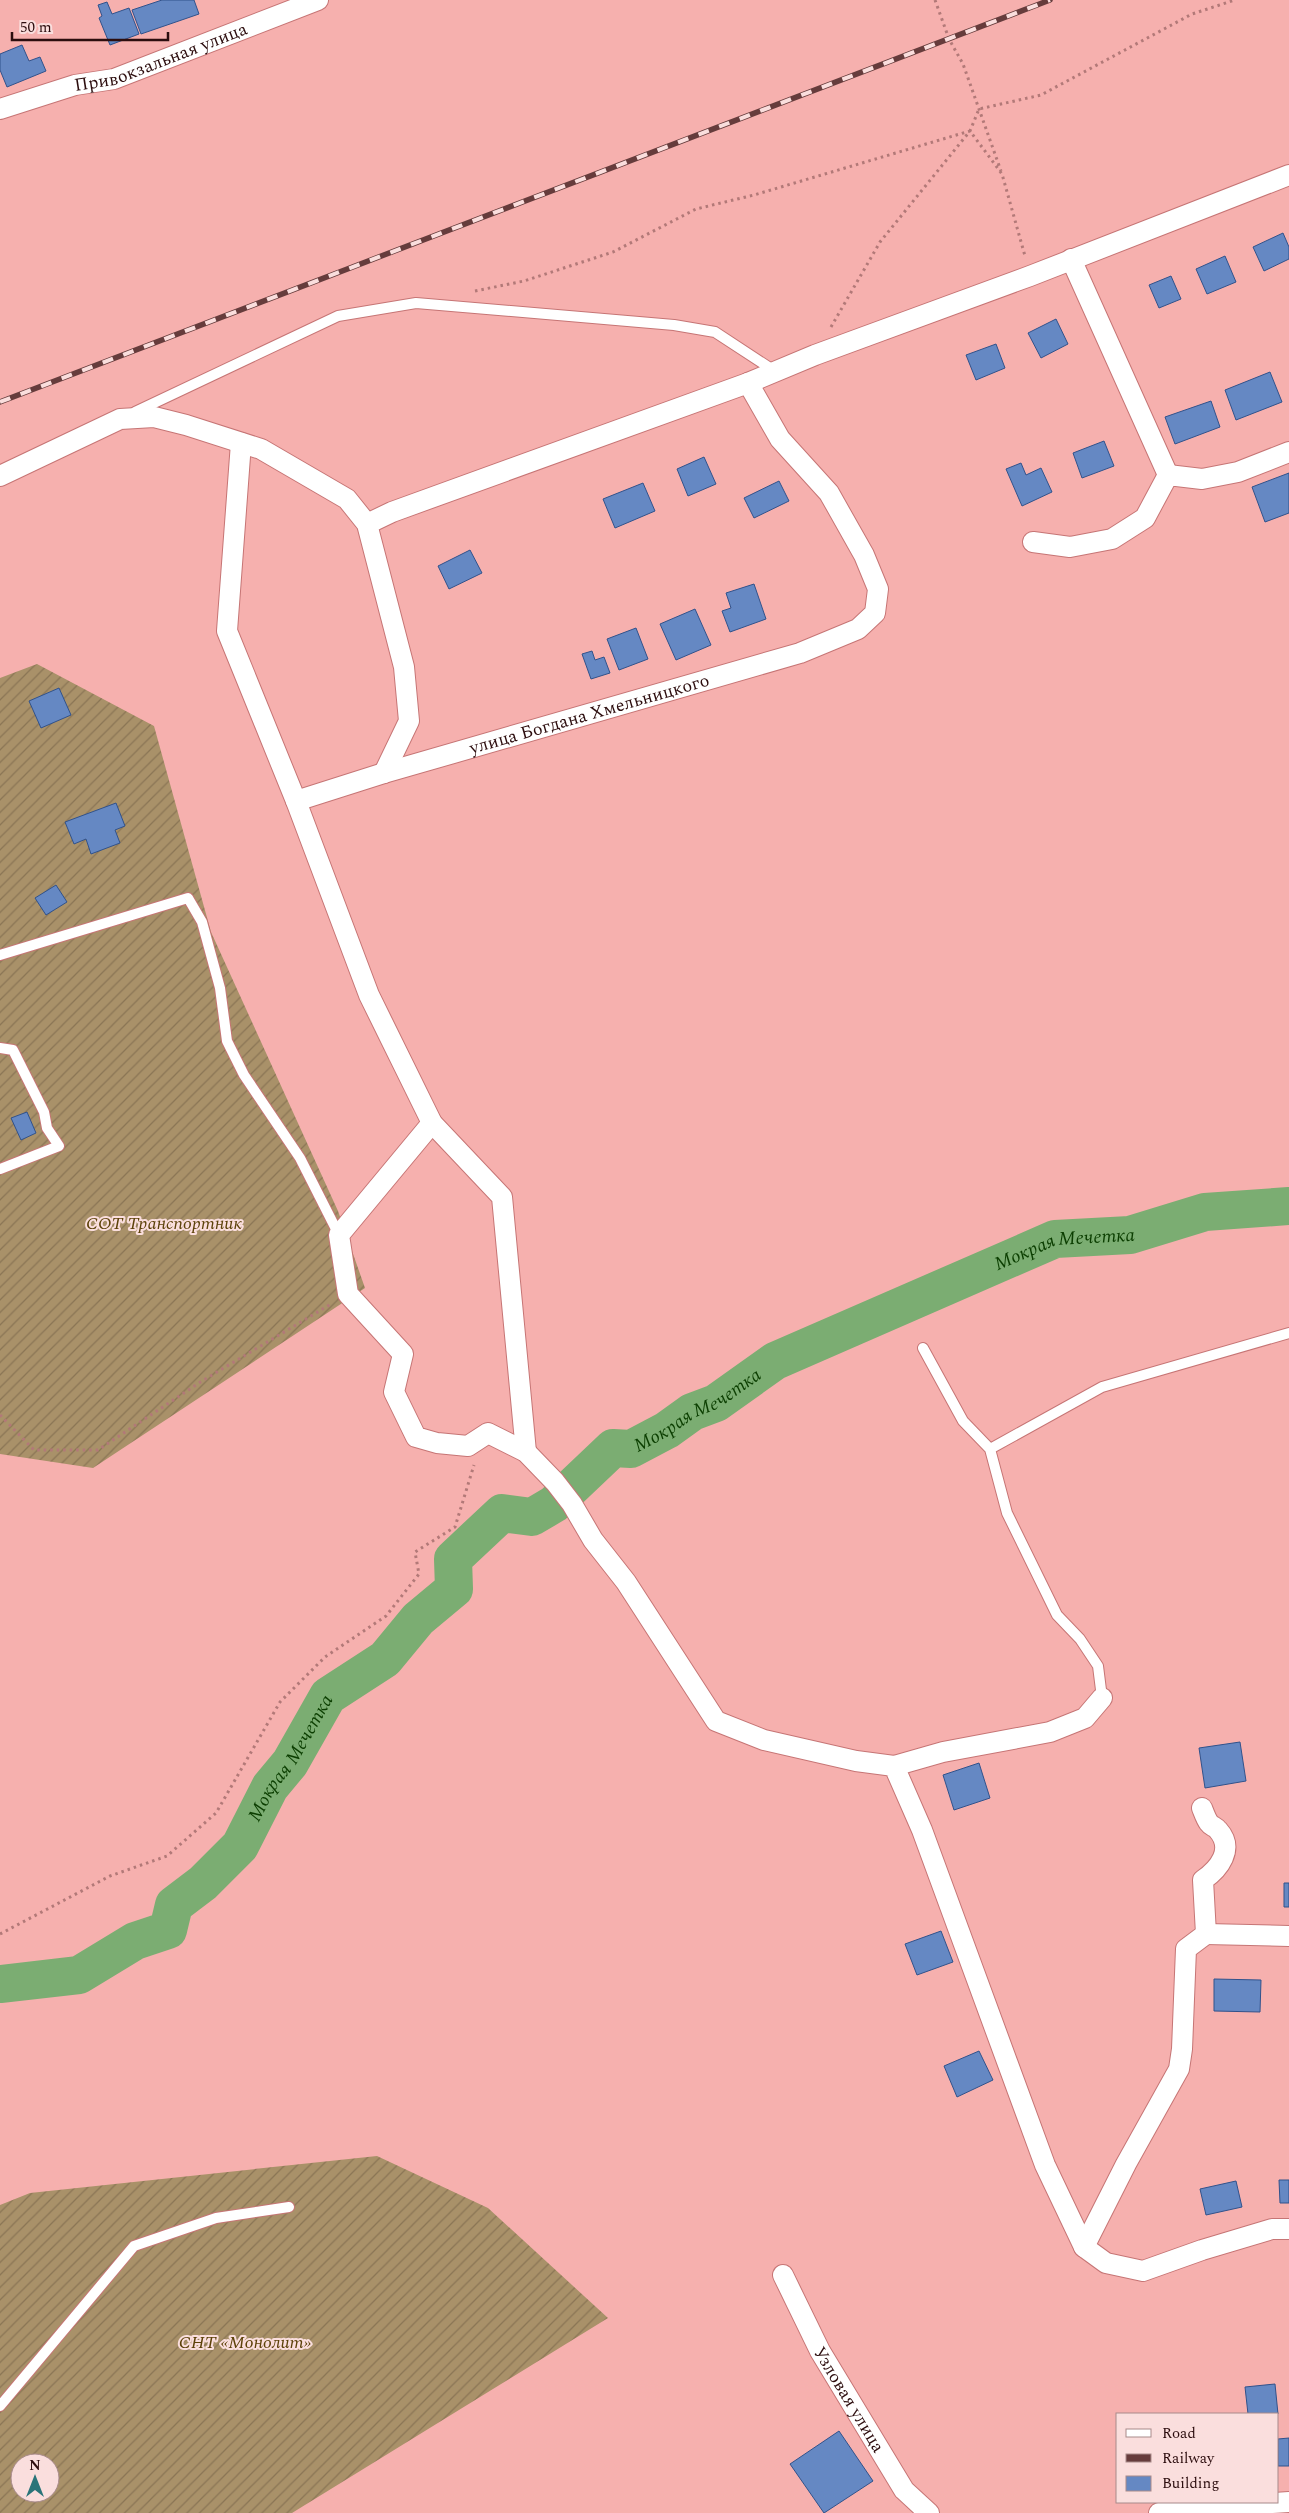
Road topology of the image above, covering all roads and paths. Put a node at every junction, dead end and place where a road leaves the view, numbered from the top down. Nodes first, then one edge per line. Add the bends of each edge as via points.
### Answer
1 (318, 0) edge
2 (935, 0) edge
3 (1235, 0) edge
4 (0, 109) edge
5 (980, 110) junction
6 (970, 131) junction
7 (1002, 174) junction
8 (1289, 175) edge
9 (1071, 259) junction
10 (1030, 276) junction
11 (470, 292) dead end
12 (815, 355) junction
13 (776, 372) junction
14 (748, 383) junction
15 (120, 419) junction
16 (241, 443) junction
17 (1289, 452) edge
18 (1168, 475) junction
19 (0, 476) edge
20 (367, 524) junction
21 (1033, 542) dead end
22 (384, 773) junction
23 (296, 801) junction
24 (0, 955) edge
25 (0, 1048) edge
26 (432, 1123) junction
27 (0, 1169) edge
28 (339, 1235) junction
29 (348, 1294) junction
30 (1289, 1333) edge
31 (922, 1348) dead end
32 (0, 1415) edge
33 (468, 1446) junction
34 (990, 1449) junction
35 (526, 1452) junction
36 (1102, 1698) joint
37 (894, 1766) junction
38 (1202, 1808) dead end
39 (0, 1934) edge
40 (1206, 1934) junction
41 (1289, 1936) edge
42 (289, 2207) dead end
43 (1280, 2229) edge
44 (1084, 2247) junction
45 (783, 2275) dead end
46 (0, 2406) edge
47 (1272, 2503) edge
48 (930, 2513) edge
49 (1159, 2513) edge

1 - 4 street, Привокзальная улица via 114,79 75,85
2 - 5 path
3 - 5 path via 1192,14 1041,95
5 - 6 path
5 - 7 path
6 - 7 path
6 - 11 path via 696,209 612,252 524,281
6 - 12 path via 880,242
7 - 10 path
8 - 9 street
9 - 10 street
9 - 18 street
10 - 12 street
12 - 13 street
13 - 14 street
13 - 15 lane via 715,332 674,325 416,303 338,316
14 - 20 street via 392,512
14 - 22 street, улица Богдана Хмельницкого via 780,439 829,493 864,556 878,589 875,613 858,629 800,653
15 - 16 street via 154,417
15 - 19 street
16 - 20 street via 260,449 348,499
16 - 23 street via 227,630
17 - 18 street via 1238,472 1202,479
18 - 21 street via 1145,518 1112,539 1070,547
20 - 22 street via 404,667 408,721
22 - 23 street, улица Богдана Хмельницкого
23 - 26 street via 369,995
24 - 28 lane via 188,898 202,922 220,988 228,1041 244,1075 300,1158
25 - 27 lane via 13,1050 44,1112 47,1128 59,1146
26 - 28 street
26 - 35 street via 502,1197
28 - 29 street
29 - 32 path via 202,1381 98,1450 34,1450
29 - 33 street via 403,1354 394,1392 416,1437 436,1443
30 - 34 lane via 1102,1387
31 - 34 lane via 963,1421
33 - 35 street via 488,1433
33 - 39 path via 477,1454 455,1527 415,1552 419,1574 386,1616 325,1657 280,1702 216,1813 167,1856 110,1876
34 - 36 lane via 1007,1513 1057,1615 1080,1639 1098,1666
35 - 37 street via 572,1504 716,1721 764,1740 856,1761
36 - 37 street via 1085,1718 1050,1732 942,1752
37 - 44 street via 922,1830 1045,2165
38 - 40 street via 1208,1823 1218,1830 1224,1841 1224,1859 1203,1880
40 - 41 street
40 - 44 street via 1186,1949 1179,2069
42 - 46 lane via 216,2218 134,2246
43 - 44 street via 1202,2250 1143,2271 1106,2263
45 - 48 street, Узловая улица via 820,2351 904,2490
47 - 49 street via 1173,2509

